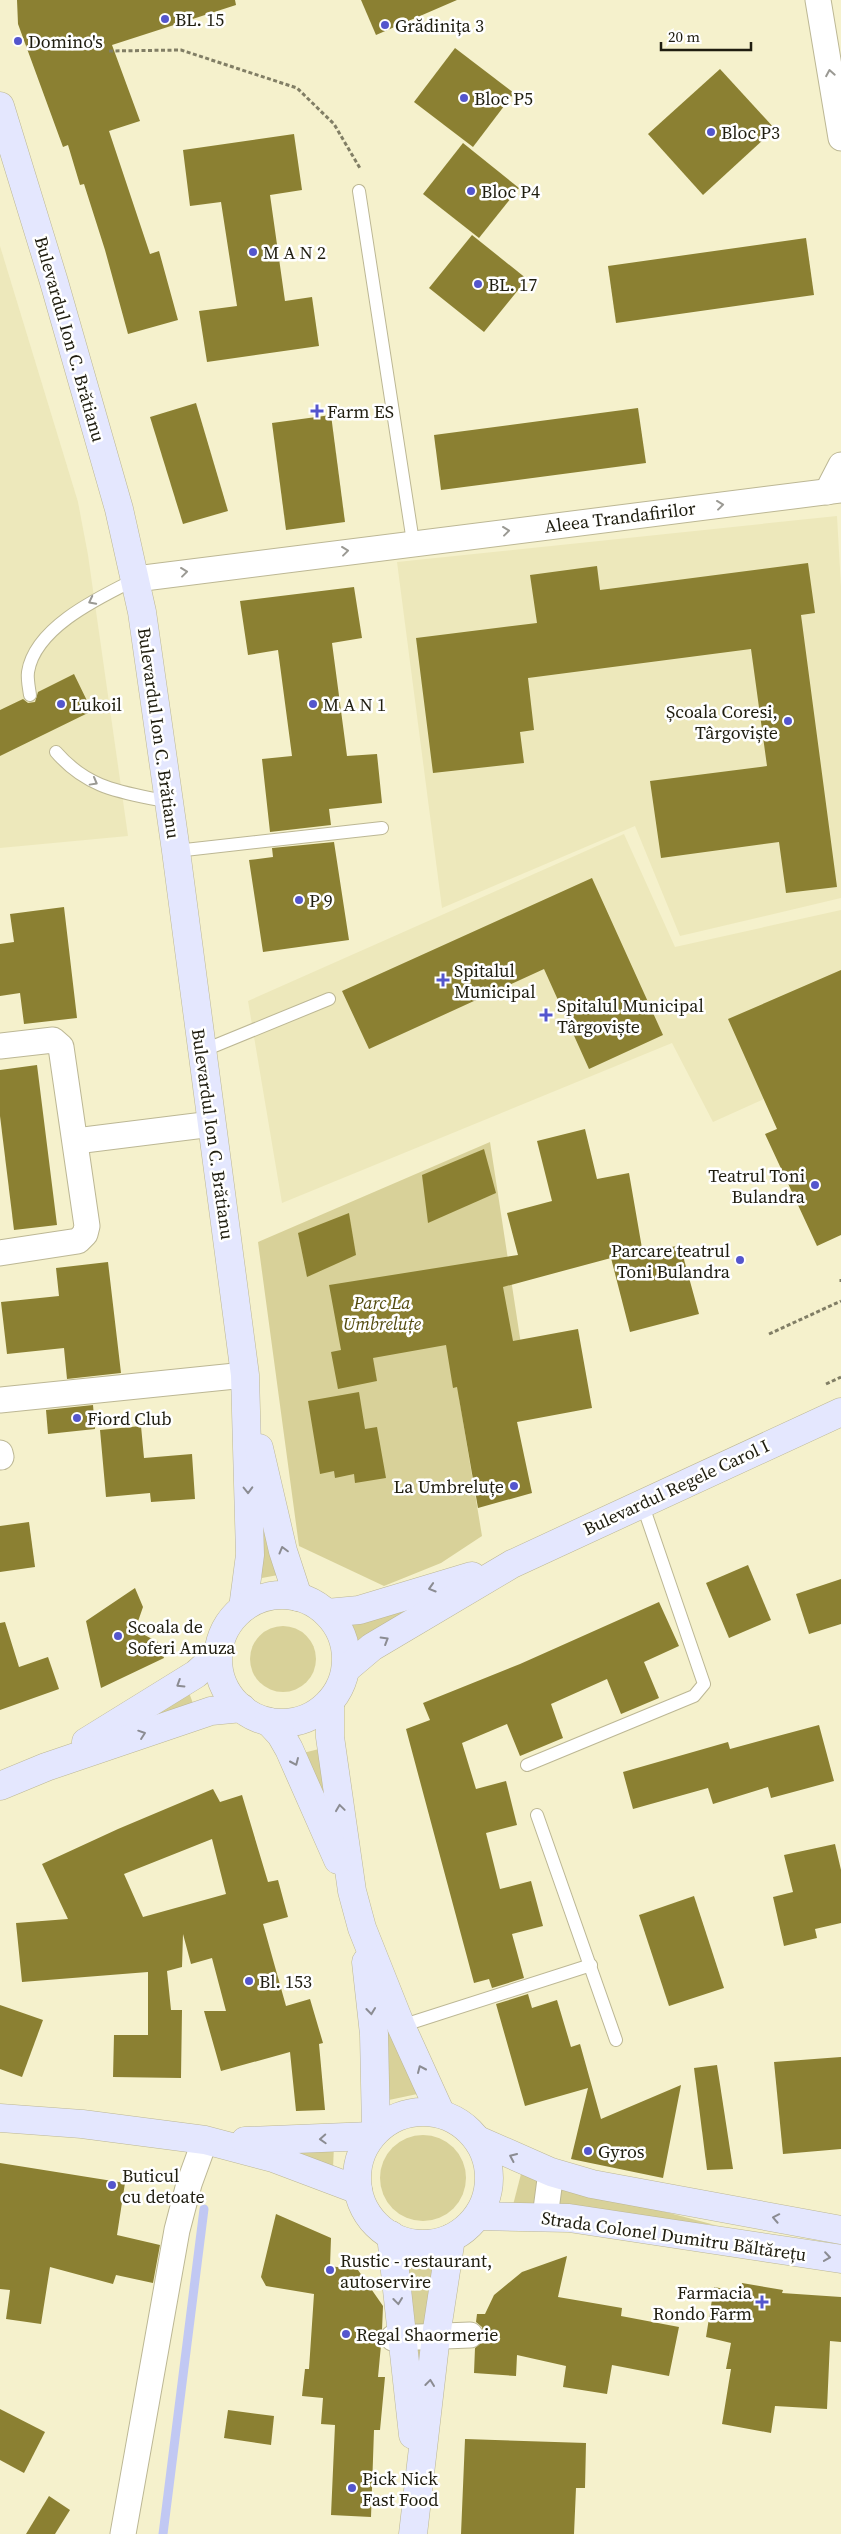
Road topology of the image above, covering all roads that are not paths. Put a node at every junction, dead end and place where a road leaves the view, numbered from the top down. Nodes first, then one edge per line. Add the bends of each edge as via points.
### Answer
1 (818, 0) edge
2 (0, 106) edge
3 (841, 138) edge
4 (359, 190) dead end
5 (841, 465) edge
6 (834, 491) edge
7 (412, 542) junction
8 (136, 579) junction
9 (30, 695) dead end
10 (56, 752) dead end
11 (169, 802) junction
12 (382, 828) dead end
13 (176, 850) junction
14 (329, 999) dead end
15 (0, 1046) edge
16 (202, 1051) junction
17 (212, 1124) junction
18 (76, 1141) junction
19 (0, 1253) edge
20 (245, 1382) junction
21 (0, 1400) edge
22 (841, 1412) edge
23 (0, 1452) edge
24 (1, 1457) edge
25 (642, 1503) junction
26 (512, 1564) junction
27 (298, 1597) junction
28 (243, 1608) junction
29 (327, 1613) junction
30 (218, 1654) junction
31 (346, 1669) junction
32 (330, 1702) junction
33 (242, 1708) junction
34 (269, 1722) junction
35 (527, 1765) dead end
36 (46, 1766) junction
37 (0, 1786) edge
38 (537, 1816) dead end
39 (352, 1891) junction
40 (362, 1928) junction
41 (590, 1965) junction
42 (401, 2026) junction
43 (616, 2040) dead end
44 (2, 2114) edge
45 (441, 2114) junction
46 (374, 2133) junction
47 (208, 2140) junction
48 (478, 2140) junction
49 (551, 2172) junction
50 (358, 2190) junction
51 (478, 2216) junction
52 (545, 2217) junction
53 (841, 2230) edge
54 (390, 2235) junction
55 (451, 2238) junction
56 (841, 2259) edge
57 (470, 2335) dead end
58 (436, 2336) junction
59 (398, 2338) junction
60 (418, 2484) junction
61 (124, 2534) edge
62 (413, 2534) edge

3 -> 1 street
2 - 8 main road, Bulevardul Ion C. Brătianu via 57,290
4 - 7 lane
5 - 6 street, Aleea Trandafirilor
7 -> 6 street, Aleea Trandafirilor
8 -> 7 street, Aleea Trandafirilor
8 -> 9 lane via 81,607 51,632 28,672
8 - 11 main road, Bulevardul Ion C. Brătianu
10 -> 11 lane via 67,764 99,786
11 - 13 main road, Bulevardul Ion C. Brătianu
12 - 13 lane
13 - 16 main road, Bulevardul Ion C. Brătianu
14 - 16 lane
15 - 18 street via 53,1040 61,1047
16 - 17 main road, Bulevardul Ion C. Brătianu
17 - 18 street
17 - 20 main road, Bulevardul Ion C. Brătianu
18 - 19 street via 87,1226 85,1234 68,1244
20 - 21 street
27 -> 20 main road, Bulevardul Ion C. Brătianu via 282,1551
20 -> 28 main road, Bulevardul Ion C. Brătianu via 250,1555
22 - 25 main road, Bulevardul Regele Carol I
23 - 24 street
25 - 26 main road, Bulevardul Regele Carol I
25 - 35 lane via 704,1684 694,1696
26 -> 29 main road, Bulevardul Regele Carol I via 359,1610
31 -> 26 main road, Bulevardul Regele Carol I via 372,1647
27 - 28 main road via 271,1596
27 - 29 main road
28 - 30 main road via 226,1628
29 - 31 main road via 343,1638
30 - 33 main road via 225,1688
30 -> 36 main road via 196,1674
31 - 32 main road
32 - 34 main road via 305,1719 289,1723
39 -> 32 main road via 330,1737
33 - 34 main road
36 -> 33 main road via 211,1711
34 -> 39 main road via 289,1749
36 - 37 main road
38 - 41 lane
39 - 40 main road
40 - 42 main road
40 -> 46 main road via 374,2034
41 - 42 lane
41 - 43 lane
45 -> 42 main road
44 - 47 main road
45 - 46 main road via 407,2113 388,2121
45 - 48 main road via 462,2124
46 -> 47 main road via 276,2141
46 - 50 main road via 359,2160
47 - 50 main road via 273,2158
47 - 61 street via 189,2184 176,2230
49 -> 48 main road, Strada Colonel Dumitru Băltărețu
48 - 51 main road via 485,2154 490,2180
49 - 52 street
53 -> 49 main road, Strada Colonel Dumitru Băltărețu via 592,2184
50 - 54 main road via 368,2215
51 - 52 main road, Strada Colonel Dumitru Băltărețu
51 - 55 main road
52 -> 56 main road, Strada Colonel Dumitru Băltărețu
54 - 55 main road via 424,2244
54 -> 59 main road
55 - 58 main road
57 - 58 street
58 - 59 street
60 -> 58 main road
59 - 60 main road
60 - 62 main road

